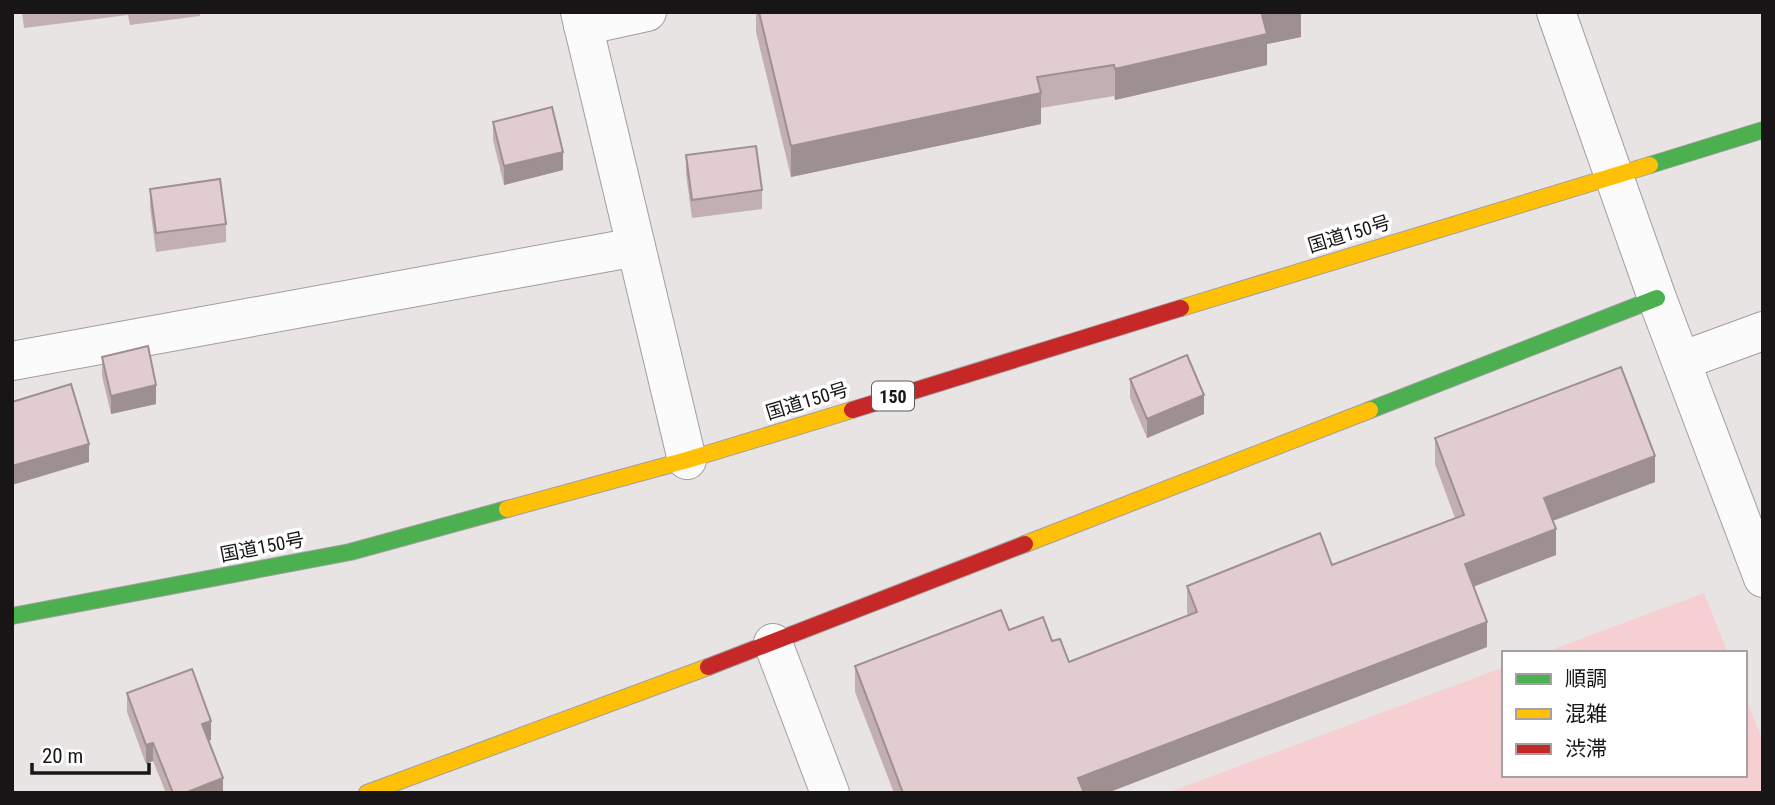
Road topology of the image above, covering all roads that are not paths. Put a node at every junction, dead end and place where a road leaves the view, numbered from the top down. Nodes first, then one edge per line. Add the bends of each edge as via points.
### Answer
1 (647, 12) edge
2 (1556, 12) edge
3 (582, 19) edge
4 (1763, 130) edge
5 (1615, 174) junction
6 (636, 247) junction
7 (1657, 298) junction
8 (1763, 331) edge
9 (12, 361) edge
10 (1681, 361) junction
11 (687, 460) junction
12 (1763, 578) edge
13 (12, 616) edge
14 (773, 643) junction
15 (367, 793) edge
16 (830, 793) edge

1 - 3 street
2 - 5 street
3 - 6 street
4 - 5 main road, 国道150号 / 150
5 - 7 street
5 - 11 main road, 国道150号 / 150
6 - 9 street
6 - 11 street
7 - 10 street
7 - 14 main road
8 - 10 street
10 - 12 street
11 - 13 main road, 国道150号 / 150 via 350,552
14 - 15 main road
14 - 16 street

